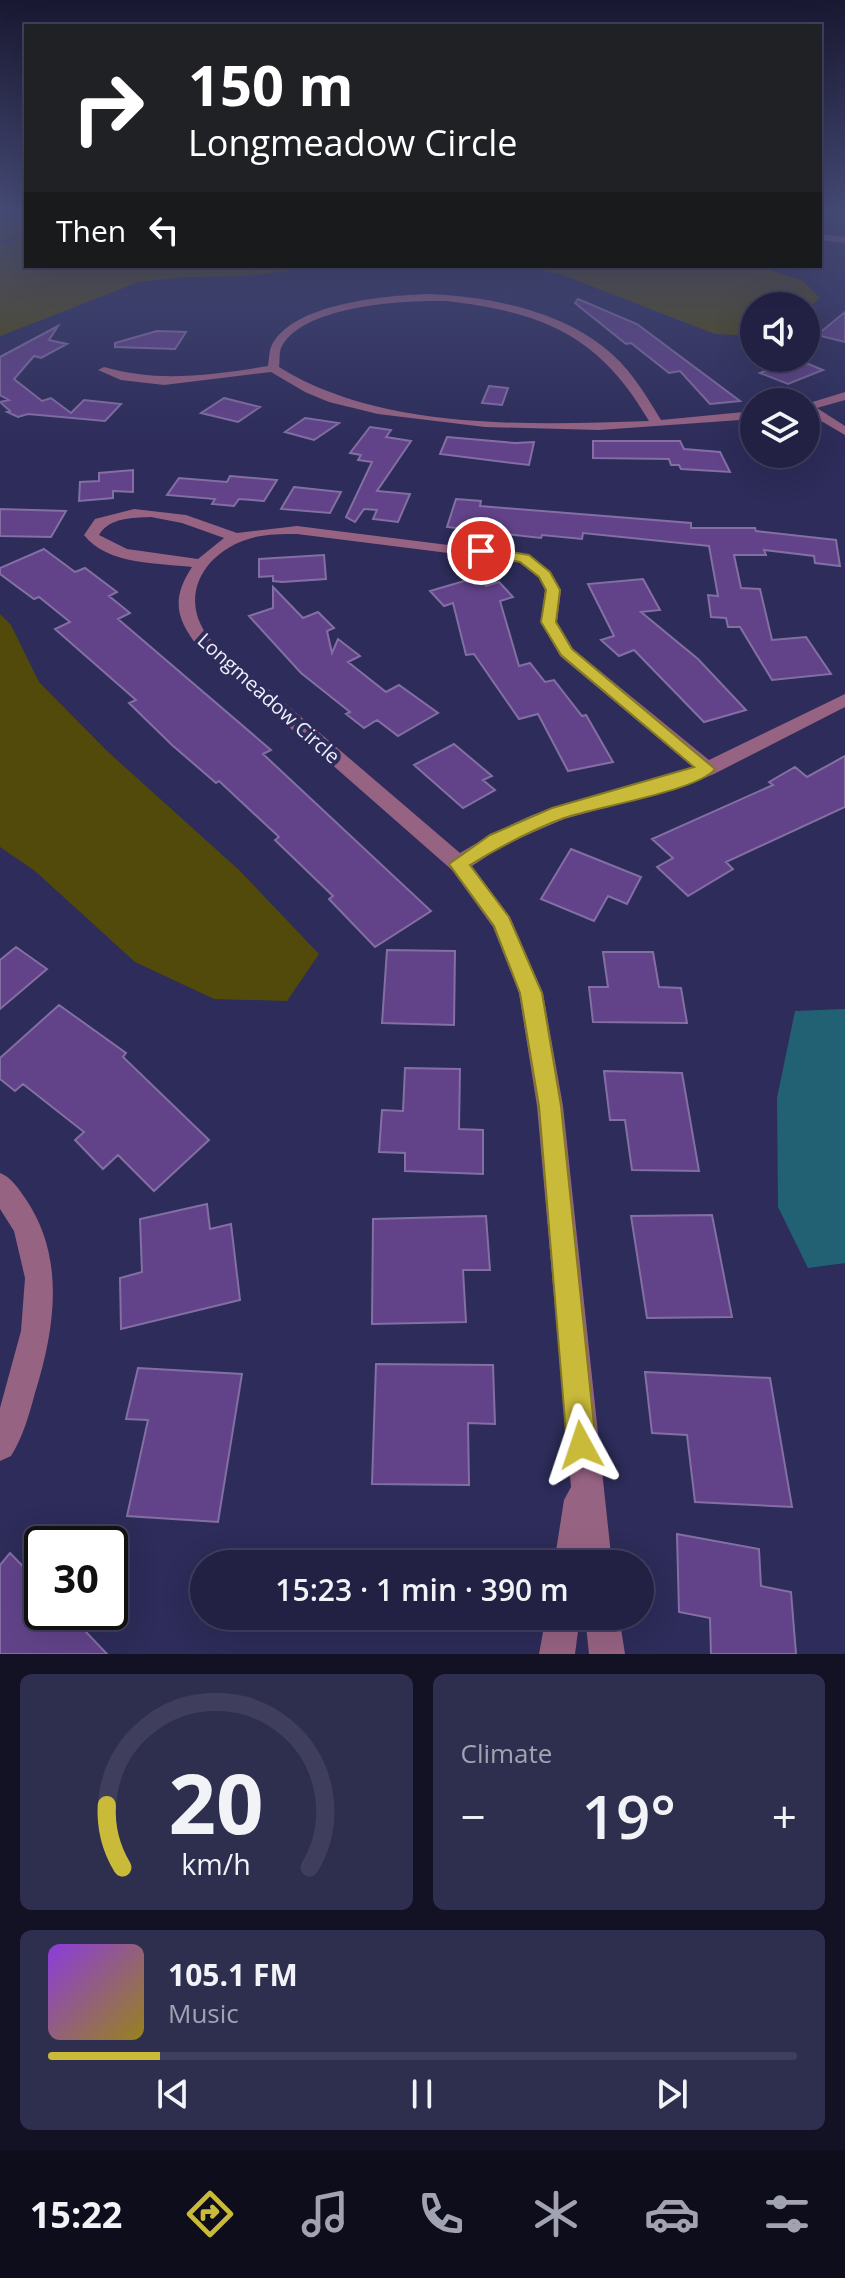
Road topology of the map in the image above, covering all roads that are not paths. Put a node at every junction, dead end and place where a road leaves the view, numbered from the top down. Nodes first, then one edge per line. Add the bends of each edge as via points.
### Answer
1 (273, 368) junction
2 (104, 370) dead end
3 (845, 396) edge
4 (820, 404) edge
5 (740, 416) edge
6 (820, 416) edge
7 (656, 422) junction
8 (845, 431) edge
9 (236, 538) junction
10 (202, 564) junction
11 (845, 700) edge
12 (707, 769) junction
13 (459, 864) junction
14 (0, 1186) edge
15 (0, 1445) edge
16 (584, 1476) junction
17 (573, 1550) edge
18 (593, 1550) edge
19 (561, 1630) edge
20 (604, 1630) edge
21 (557, 1654) edge
22 (607, 1654) edge

1 - 2 street via 152,379 117,377
1 - 7 street via 331,399 404,413 522,423
1 - 7 street via 273,347 299,323 384,301 446,298 531,316 592,343 624,373
3 - 4 street
5 - 7 street
6 - 8 street
9 - 10 street, Longmeadow Circle via 215,549
9 - 10 street via 197,520 133,514 100,522 91,535 112,551
9 - 12 street, Longmeadow Circle via 297,530 524,558 547,577 553,590 549,622 566,652
10 - 13 street, Longmeadow Circle via 186,602 189,625 204,643
11 - 12 street
12 - 13 street via 558,813
13 - 16 street, Longmeadow Circle via 502,923 531,993 550,1106
14 - 15 street via 28,1229 41,1289 31,1359
16 - 17 street, Longmeadow Circle
16 - 18 street, Longmeadow Circle
19 - 21 street
20 - 22 street

